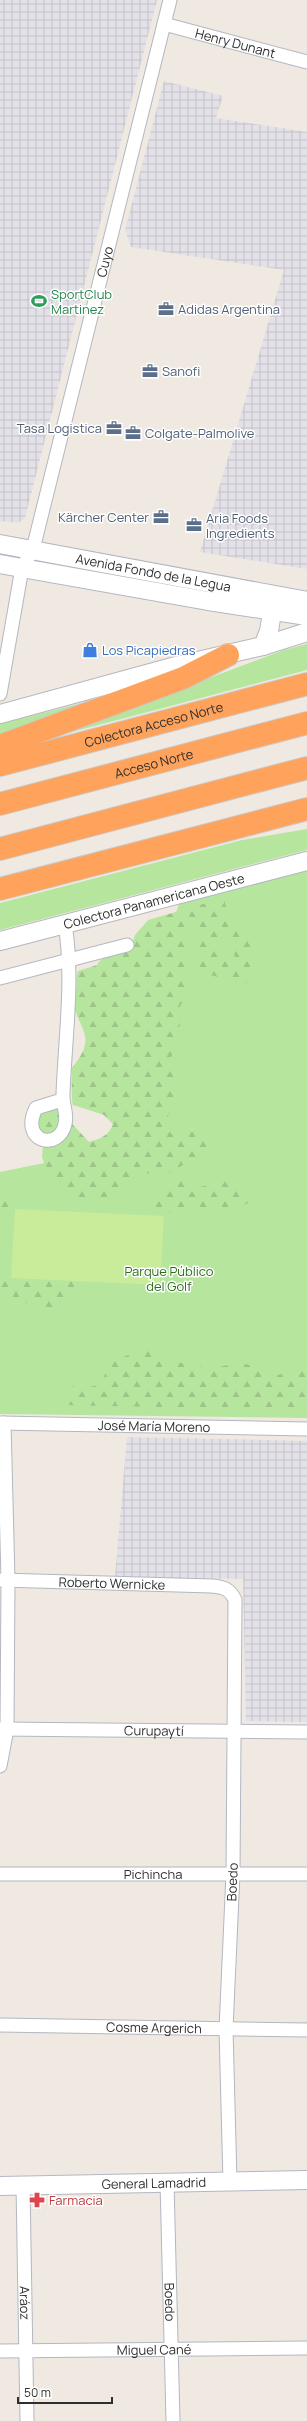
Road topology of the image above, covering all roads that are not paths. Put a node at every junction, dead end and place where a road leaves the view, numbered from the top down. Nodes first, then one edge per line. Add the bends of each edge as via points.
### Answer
1 (170, 0) edge
2 (164, 24) junction
3 (307, 62) edge
4 (0, 544) edge
5 (33, 549) junction
6 (0, 564) edge
7 (22, 568) junction
8 (307, 601) edge
9 (274, 603) junction
10 (307, 616) edge
11 (307, 632) edge
12 (263, 646) junction
13 (228, 655) junction
14 (307, 684) edge
15 (0, 694) edge
16 (0, 714) edge
17 (307, 723) edge
18 (0, 746) edge
19 (0, 765) edge
20 (307, 768) edge
21 (0, 804) edge
22 (307, 809) edge
23 (307, 816) edge
24 (222, 831) junction
25 (0, 849) edge
26 (307, 861) edge
27 (0, 889) edge
28 (65, 924) junction
29 (0, 940) edge
30 (127, 945) dead end
31 (69, 960) junction
32 (0, 978) edge
33 (62, 1100) dead end
34 (2, 1423) edge
35 (307, 1429) edge
36 (4, 1580) edge
37 (224, 1587) joint
38 (3, 1729) edge
39 (235, 1731) junction
40 (307, 1732) edge
41 (0, 1766) edge
42 (0, 1874) edge
43 (233, 1874) junction
44 (307, 1874) edge
45 (0, 2025) edge
46 (226, 2029) junction
47 (307, 2030) edge
48 (307, 2180) edge
49 (230, 2181) junction
50 (167, 2182) junction
51 (23, 2185) junction
52 (0, 2186) edge
53 (307, 2348) edge
54 (0, 2350) edge
55 (26, 2350) junction
56 (170, 2351) junction
57 (27, 2421) edge
58 (173, 2421) edge

1 - 2 street, Cuyo
2 - 3 street, Henry Dunant
2 - 5 street, Cuyo
4 - 5 street, Avenida Fondo de la Legua
5 - 7 street, Cuyo
5 - 9 street, Avenida Fondo de la Legua
6 - 7 street, Avenida Fondo de la Legua
7 - 9 street, Avenida Fondo de la Legua
7 - 15 street
8 - 9 street, Avenida Fondo de la Legua
9 - 10 street, Avenida Fondo de la Legua
9 - 12 street via 268,636
11 - 12 street
12 - 13 street
13 - 16 street via 176,666
13 - 18 highway via 183,678
14 - 19 highway, Colectora Acceso Norte
17 - 21 highway, Acceso Norte
20 - 25 highway
22 - 24 highway
23 - 24 highway
24 - 27 highway
26 - 28 street, Colectora Panamericana Oeste
28 - 29 street, Colectora Panamericana Oeste
28 - 31 street
30 - 31 street
31 - 32 street
31 - 33 street
34 - 35 street, José María Moreno
34 - 36 street
36 - 37 street, Roberto Wernicke
36 - 38 street
37 - 39 street, Boedo via 235,1600 237,1612
38 - 39 street, Curupaytí
38 - 41 street
39 - 40 street, Curupaytí
39 - 43 street, Boedo
42 - 43 street, Pichincha
43 - 44 street, Pichincha
43 - 46 street, Boedo
45 - 46 street, Cosme Argerich
46 - 47 street, Cosme Argerich
46 - 49 street, Boedo
48 - 49 street, General Lamadrid
49 - 50 street, General Lamadrid
50 - 51 street, General Lamadrid
50 - 56 street, Boedo
51 - 52 street, General Lamadrid
51 - 55 street, Aráoz
53 - 56 street, Miguel Cané
54 - 55 street, Miguel Cané
55 - 56 street, Miguel Cané
55 - 57 street, Aráoz
56 - 58 street, Boedo

